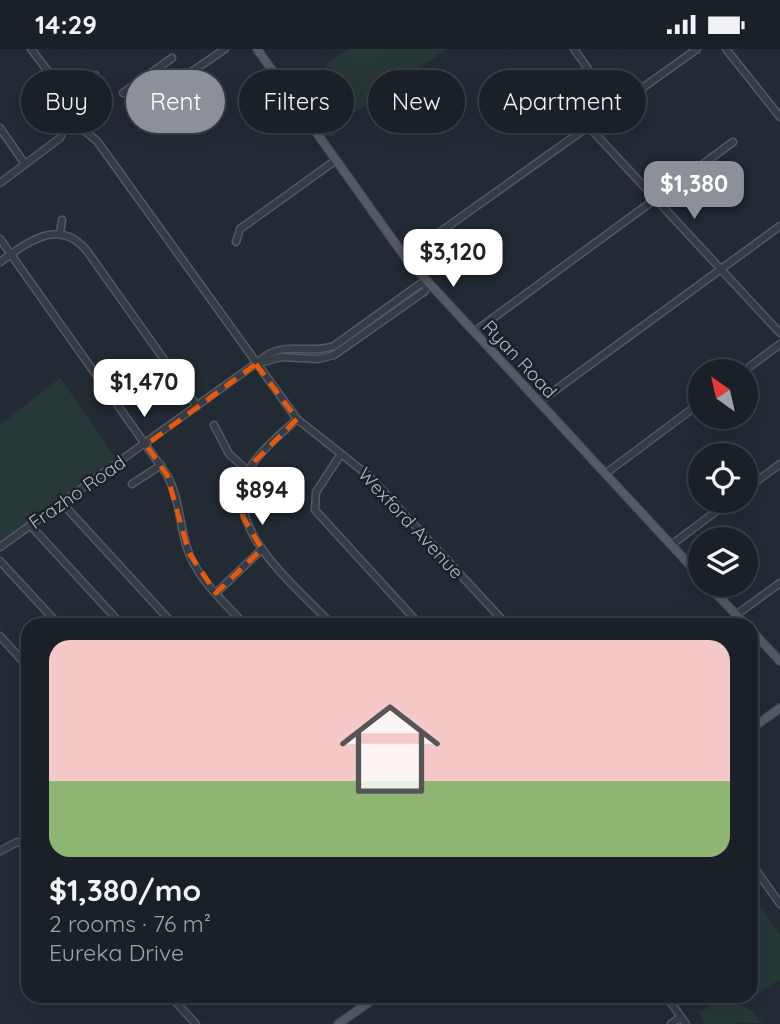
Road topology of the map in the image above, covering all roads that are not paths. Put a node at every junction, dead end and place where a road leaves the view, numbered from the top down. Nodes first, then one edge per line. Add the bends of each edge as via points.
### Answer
1 (31, 49) edge
2 (225, 49) edge
3 (257, 49) edge
4 (574, 49) edge
5 (697, 49) edge
6 (726, 49) edge
7 (172, 58) dead end
8 (47, 70) edge
9 (155, 70) edge
10 (194, 70) edge
11 (589, 70) edge
12 (646, 85) edge
13 (126, 91) edge
14 (123, 93) dead end
15 (780, 117) edge
16 (0, 128) edge
17 (63, 133) edge
18 (87, 133) edge
19 (578, 133) edge
20 (594, 133) edge
21 (733, 142) dead end
22 (336, 160) junction
23 (25, 164) junction
24 (0, 183) edge
25 (654, 199) junction
26 (62, 220) dead end
27 (780, 226) edge
28 (60, 233) junction
29 (0, 239) edge
30 (236, 242) dead end
31 (11, 254) junction
32 (405, 257) junction
33 (0, 262) edge
34 (721, 269) junction
35 (428, 283) junction
36 (474, 332) junction
37 (780, 333) edge
38 (780, 344) edge
39 (758, 360) edge
40 (256, 364) junction
41 (539, 402) junction
42 (197, 406) junction
43 (688, 412) edge
44 (297, 419) junction
45 (214, 425) dead end
46 (146, 445) junction
47 (341, 454) junction
48 (780, 464) edge
49 (161, 465) junction
50 (248, 471) junction
51 (605, 474) junction
52 (758, 480) edge
53 (132, 484) dead end
54 (62, 503) junction
55 (714, 513) edge
56 (31, 526) junction
57 (671, 545) junction
58 (0, 547) edge
59 (262, 549) junction
60 (0, 561) edge
61 (688, 563) edge
62 (780, 583) edge
63 (216, 593) junction
64 (719, 597) edge
65 (736, 615) junction
66 (53, 618) edge
67 (116, 618) edge
68 (168, 618) edge
69 (239, 618) edge
70 (326, 618) edge
71 (414, 618) edge
72 (501, 618) edge
73 (739, 618) edge
74 (0, 636) edge
75 (758, 637) edge
76 (21, 659) edge
77 (780, 661) edge
78 (780, 708) edge
79 (758, 724) edge
80 (21, 842) edge
81 (0, 852) edge
82 (758, 873) edge
83 (780, 904) edge
84 (177, 1003) edge
85 (368, 1003) edge
86 (671, 1003) edge
87 (681, 1017) junction
88 (197, 1024) edge
89 (338, 1024) edge
90 (671, 1024) edge
91 (686, 1024) edge

1 - 8 street
2 - 10 street
3 - 22 main road, Ryan Road
4 - 11 street
5 - 12 street
6 - 15 street
7 - 9 street
13 - 14 street
16 - 23 street
17 - 23 street
18 - 40 street, Wexford Avenue
19 - 32 street
20 - 25 street
21 - 25 street
22 - 30 street via 240,229
22 - 32 main road, Ryan Road
23 - 24 street
25 - 34 street
25 - 36 street
26 - 28 street
27 - 34 street
28 - 31 street via 37,236
28 - 42 street via 88,251
29 - 31 street
31 - 33 street
31 - 46 street
32 - 35 main road, Ryan Road
34 - 37 street
34 - 41 street
35 - 36 main road, Ryan Road
35 - 40 street, Frazho Road via 425,292 334,355 281,357
36 - 41 main road, Ryan Road
38 - 39 street
40 - 42 street, Frazho Road
40 - 44 street, Wexford Avenue
41 - 51 main road, Ryan Road
42 - 46 street, Frazho Road
43 - 51 street
44 - 47 street, Wexford Avenue
44 - 50 street
45 - 50 street via 229,454
46 - 49 street
46 - 54 street, Frazho Road
47 - 71 street via 316,492 315,510
47 - 72 street, Wexford Avenue via 369,476
48 - 52 street
49 - 53 street
49 - 63 street via 176,493 194,565
50 - 59 street via 241,509
51 - 57 main road, Ryan Road
54 - 56 street, Frazho Road
54 - 68 street
55 - 57 street
56 - 58 street, Frazho Road
56 - 67 street
57 - 61 main road, Ryan Road
59 - 63 street
59 - 70 street
60 - 66 street
62 - 65 street
63 - 69 street
64 - 65 main road
65 - 73 main road
74 - 76 street
75 - 77 main road
78 - 79 main road
80 - 81 street
82 - 83 street
84 - 88 street
85 - 89 main road
86 - 87 street
87 - 90 street
87 - 91 street

